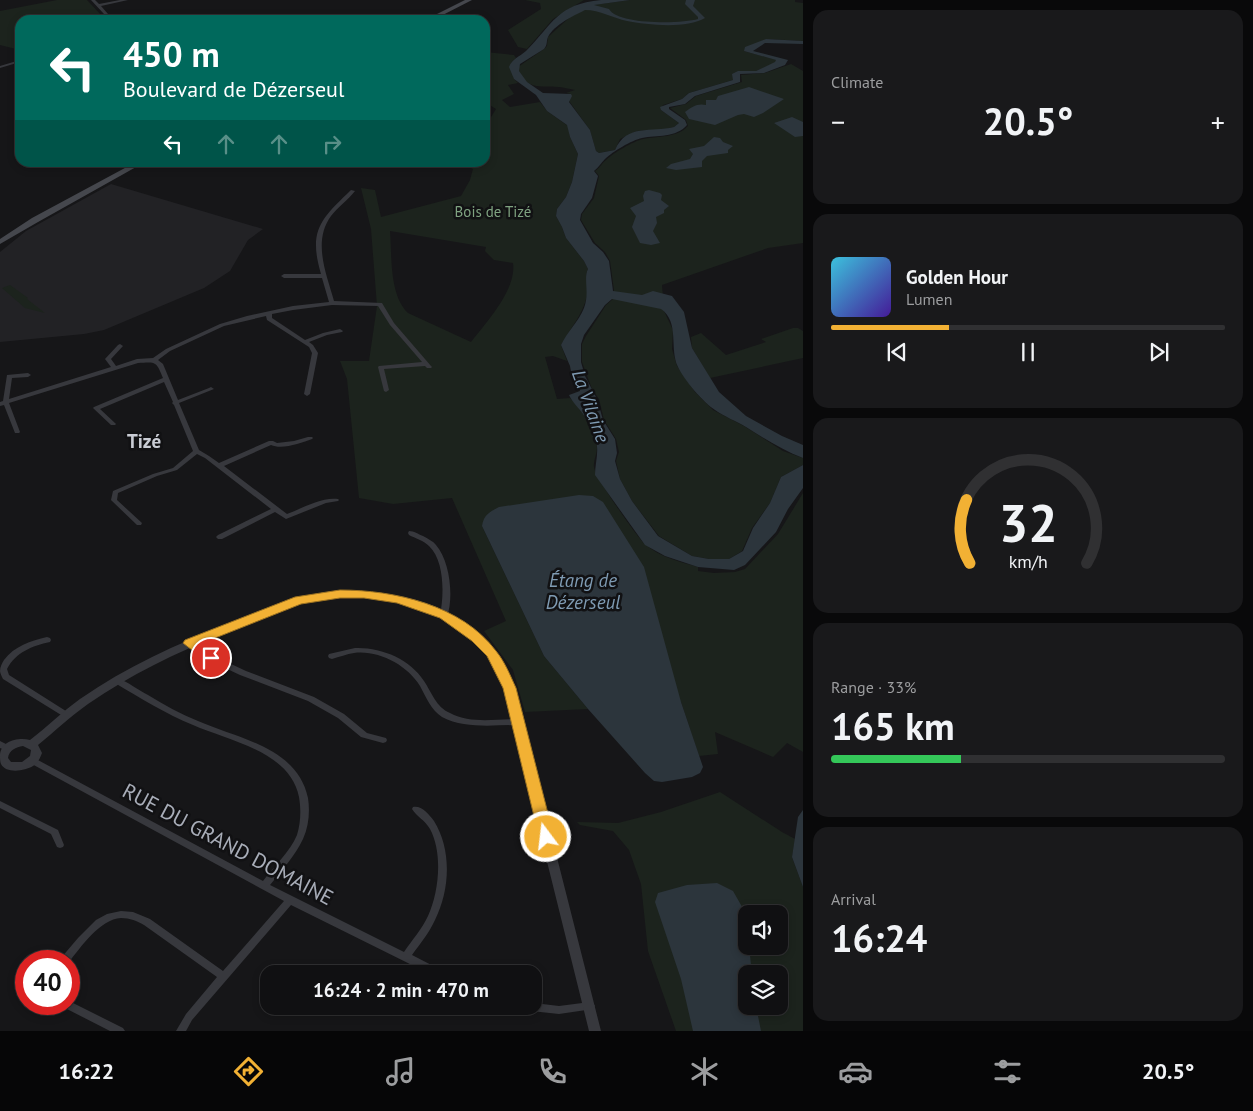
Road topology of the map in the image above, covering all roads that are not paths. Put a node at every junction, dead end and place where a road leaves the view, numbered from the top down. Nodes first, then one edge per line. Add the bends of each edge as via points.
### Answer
1 (93, 0) edge
2 (126, 0) edge
3 (469, 0) edge
4 (98, 5) junction
5 (106, 15) edge
6 (438, 15) edge
7 (15, 62) edge
8 (0, 66) edge
9 (133, 167) edge
10 (353, 191) dead end
11 (0, 243) edge
12 (284, 276) dead end
13 (326, 276) junction
14 (332, 303) junction
15 (269, 313) junction
16 (340, 331) dead end
17 (305, 342) junction
18 (120, 346) dead end
19 (154, 360) junction
20 (114, 368) junction
21 (28, 375) dead end
22 (166, 379) junction
23 (211, 389) dead end
24 (386, 390) dead end
25 (307, 394) dead end
26 (3, 403) edge
27 (175, 404) junction
28 (112, 424) dead end
29 (18, 432) dead end
30 (310, 438) dead end
31 (196, 451) junction
32 (219, 466) junction
33 (336, 500) dead end
34 (276, 509) junction
35 (139, 523) dead end
36 (411, 532) dead end
37 (220, 537) dead end
38 (444, 615) junction
39 (47, 640) dead end
40 (190, 643) junction
41 (332, 656) dead end
42 (118, 681) junction
43 (66, 714) junction
44 (518, 722) junction
45 (383, 740) dead end
46 (32, 744) junction
47 (4, 746) edge
48 (33, 761) junction
49 (4, 768) edge
50 (0, 804) edge
51 (416, 810) dead end
52 (60, 845) dead end
53 (265, 885) junction
54 (290, 900) junction
55 (73, 950) edge
56 (405, 957) junction
57 (421, 965) edge
58 (224, 977) junction
59 (590, 1006) junction
60 (542, 1008) edge
61 (80, 1011) edge
62 (120, 1031) edge
63 (181, 1031) edge
64 (595, 1031) edge

1 - 4 street
2 - 4 street
3 - 6 main road
4 - 5 street
7 - 8 street
9 - 11 main road via 21,228
10 - 13 street via 328,216 319,232 318,251
12 - 13 street
13 - 14 street
14 - 15 street
14 - 24 street via 380,304 392,324 428,365 381,367
15 - 17 street via 269,319
15 - 19 street via 222,326 168,350
16 - 17 street
17 - 25 street via 315,354
18 - 20 street via 108,359
19 - 20 street
19 - 22 street via 160,364
20 - 26 street
21 - 26 street via 9,376
22 - 27 street
22 - 28 street via 96,408
23 - 27 street
26 - 29 street
27 - 31 street
30 - 32 street via 276,445 271,442
31 - 32 street
31 - 35 street via 175,469 115,492 114,500
32 - 34 street
33 - 34 street via 325,501 286,518
34 - 37 street
36 - 38 street via 434,547 446,574 447,605
38 - 40 street via 399,599 340,594 299,600
38 - 44 street via 492,653 509,688
39 - 43 street via 26,645 7,660 3,669 6,677
40 - 42 street
40 - 45 street via 211,658 243,673 311,699 341,716 364,735
41 - 44 street via 357,650 383,654 418,678 434,707 447,716 464,721
42 - 43 street
42 - 53 street via 163,708 272,754 292,771 304,795 305,816 299,839
43 - 46 street
44 - 59 street
46 - 47 street
46 - 48 street via 37,751
47 - 49 street
48 - 49 street via 22,767
48 - 53 street, RUE DU GRAND DOMAINE
50 - 52 street via 55,832
51 - 56 street via 428,819 438,840 442,887 431,919
53 - 54 street, RUE DU GRAND DOMAINE
54 - 56 street, RUE DU GRAND DOMAINE
54 - 58 street
55 - 58 street via 93,926 105,919 117,915 137,916
56 - 57 street, RUE DU GRAND DOMAINE
58 - 63 street
59 - 60 street via 559,1010
59 - 64 street
61 - 62 street

